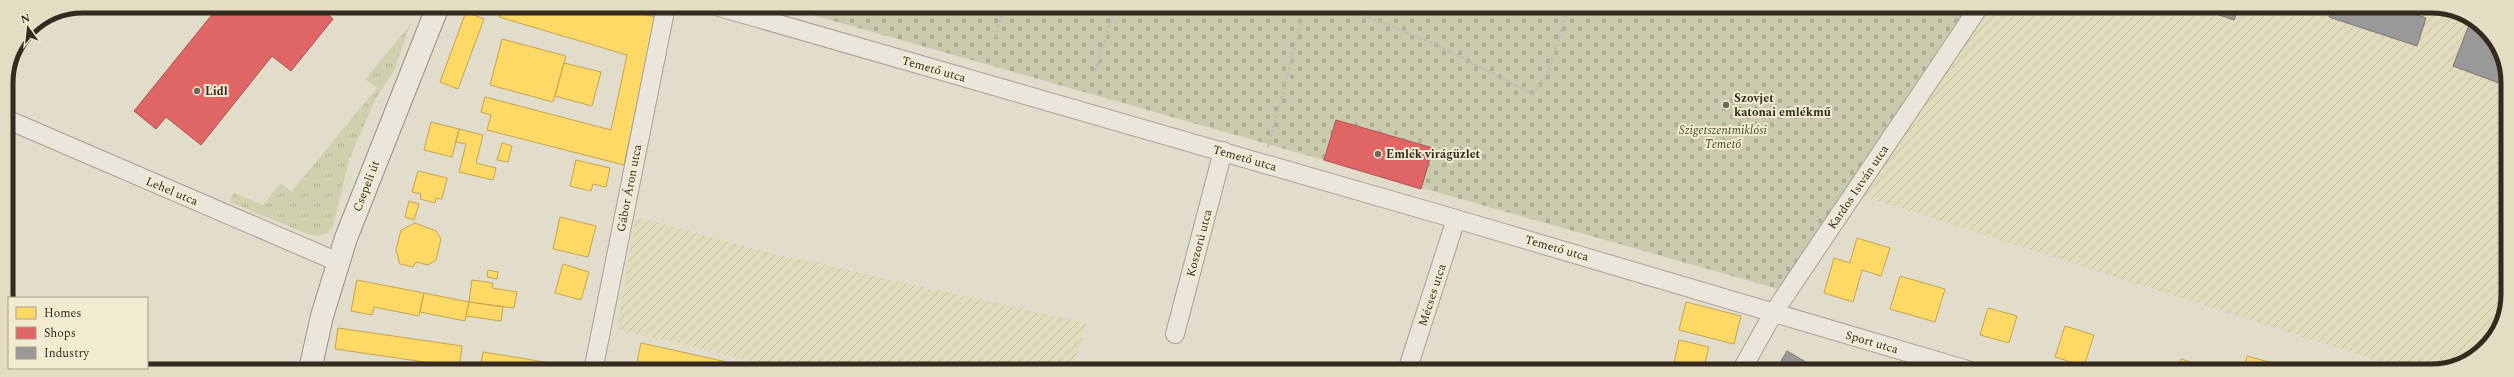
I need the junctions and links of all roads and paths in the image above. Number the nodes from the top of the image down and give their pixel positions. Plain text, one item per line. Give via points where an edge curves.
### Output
1 (435, 13) edge
2 (665, 13) edge
3 (740, 13) edge
4 (1002, 13) edge
5 (1114, 13) edge
6 (1304, 13) edge
7 (1358, 13) edge
8 (1567, 13) edge
9 (1974, 13) edge
10 (995, 37) dead end
11 (1095, 70) dead end
12 (13, 122) edge
13 (1223, 151) junction
14 (1264, 163) junction
15 (1456, 219) junction
16 (338, 262) junction
17 (1774, 312) junction
18 (1176, 334) dead end
19 (311, 364) edge
20 (593, 364) edge
21 (1409, 364) edge
22 (1745, 364) edge
23 (1948, 364) edge

1 - 16 street, Csepeli út via 356,209
2 - 20 street, Gábor Áron utca
3 - 13 street, Temető utca
4 - 10 path
5 - 11 path
6 - 14 path
7 - 8 path via 1435,44 1533,94 1548,72
9 - 17 street, Kardos István utca
12 - 16 street, Lehel utca
13 - 14 street, Temető utca
13 - 18 street, Koszorú utca
14 - 15 street, Temető utca
15 - 17 street, Temető utca
15 - 21 street, Mécses utca
16 - 19 street, Csepeli út
17 - 22 street, Kardos István utca
17 - 23 street, Sport utca

